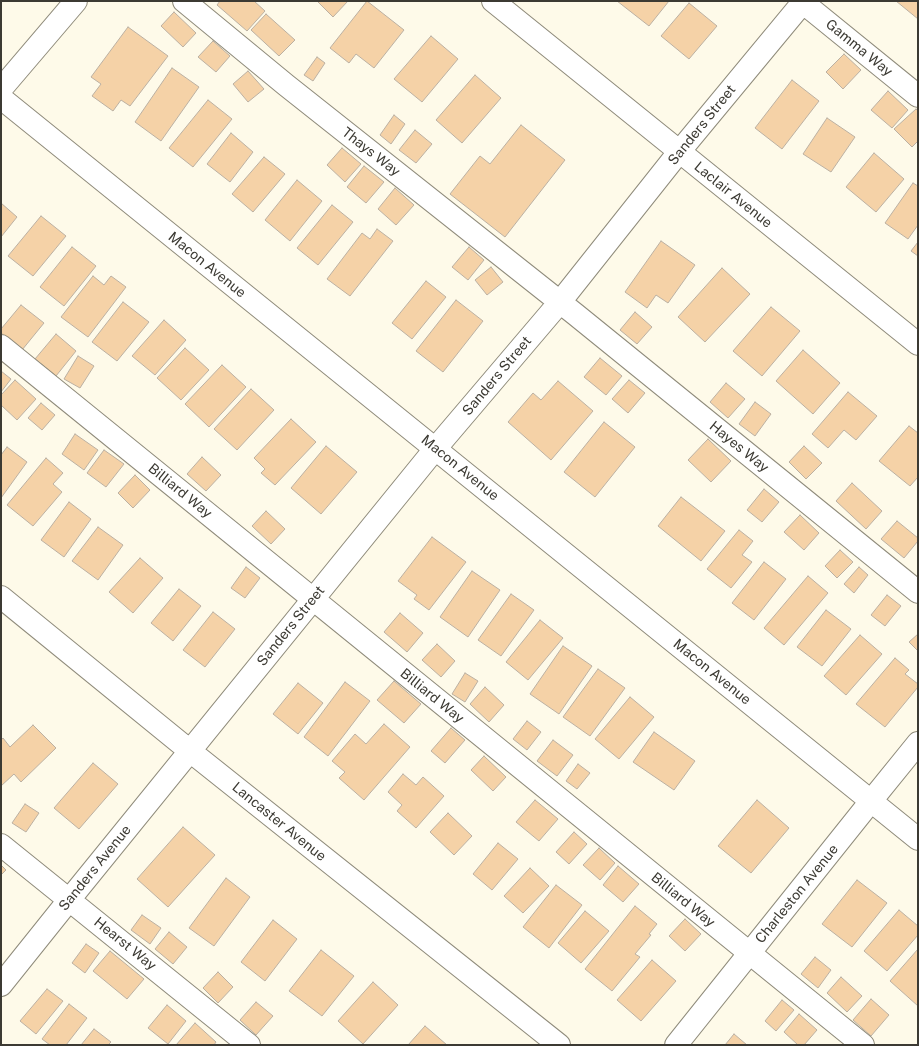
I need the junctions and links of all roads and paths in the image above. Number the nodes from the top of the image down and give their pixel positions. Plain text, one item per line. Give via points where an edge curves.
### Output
1 (76, 1) edge
2 (184, 1) edge
3 (493, 1) edge
4 (802, 2) edge
5 (1, 88) edge
6 (918, 96) edge
7 (1, 98) edge
8 (679, 152) junction
9 (560, 302) junction
10 (918, 344) edge
11 (1, 346) edge
12 (435, 449) junction
13 (918, 592) edge
14 (1, 597) edge
15 (313, 599) junction
16 (918, 743) edge
17 (190, 750) junction
18 (870, 801) junction
19 (918, 839) edge
20 (1, 845) edge
21 (69, 900) junction
22 (749, 953) junction
23 (1, 985) edge
24 (249, 1045) edge
25 (558, 1045) edge
26 (676, 1045) edge
27 (863, 1045) edge

1 - 5 street
2 - 9 street, Thays Way via 286,86
3 - 8 street, Laclair Avenue
4 - 6 street, Gamma Way
4 - 8 street, Sanders Street
7 - 12 street, Macon Avenue
8 - 9 street, Sanders Street
8 - 10 street, Laclair Avenue
9 - 12 street, Sanders Street
9 - 13 street, Hayes Way
11 - 15 street, Billiard Way
12 - 15 street, Sanders Street
12 - 18 street, Macon Avenue
14 - 17 street, Lancaster Avenue
15 - 17 street, Sanders Street
15 - 22 street, Billiard Way
16 - 18 street, Charleston Avenue
17 - 21 street, Sanders Avenue
17 - 25 street, Lancaster Avenue
18 - 19 street, Macon Avenue
18 - 22 street, Charleston Avenue
20 - 21 street, Hearst Way
21 - 23 street, Sanders Avenue
21 - 24 street, Hearst Way
22 - 26 street, Charleston Avenue
22 - 27 street, Billiard Way

